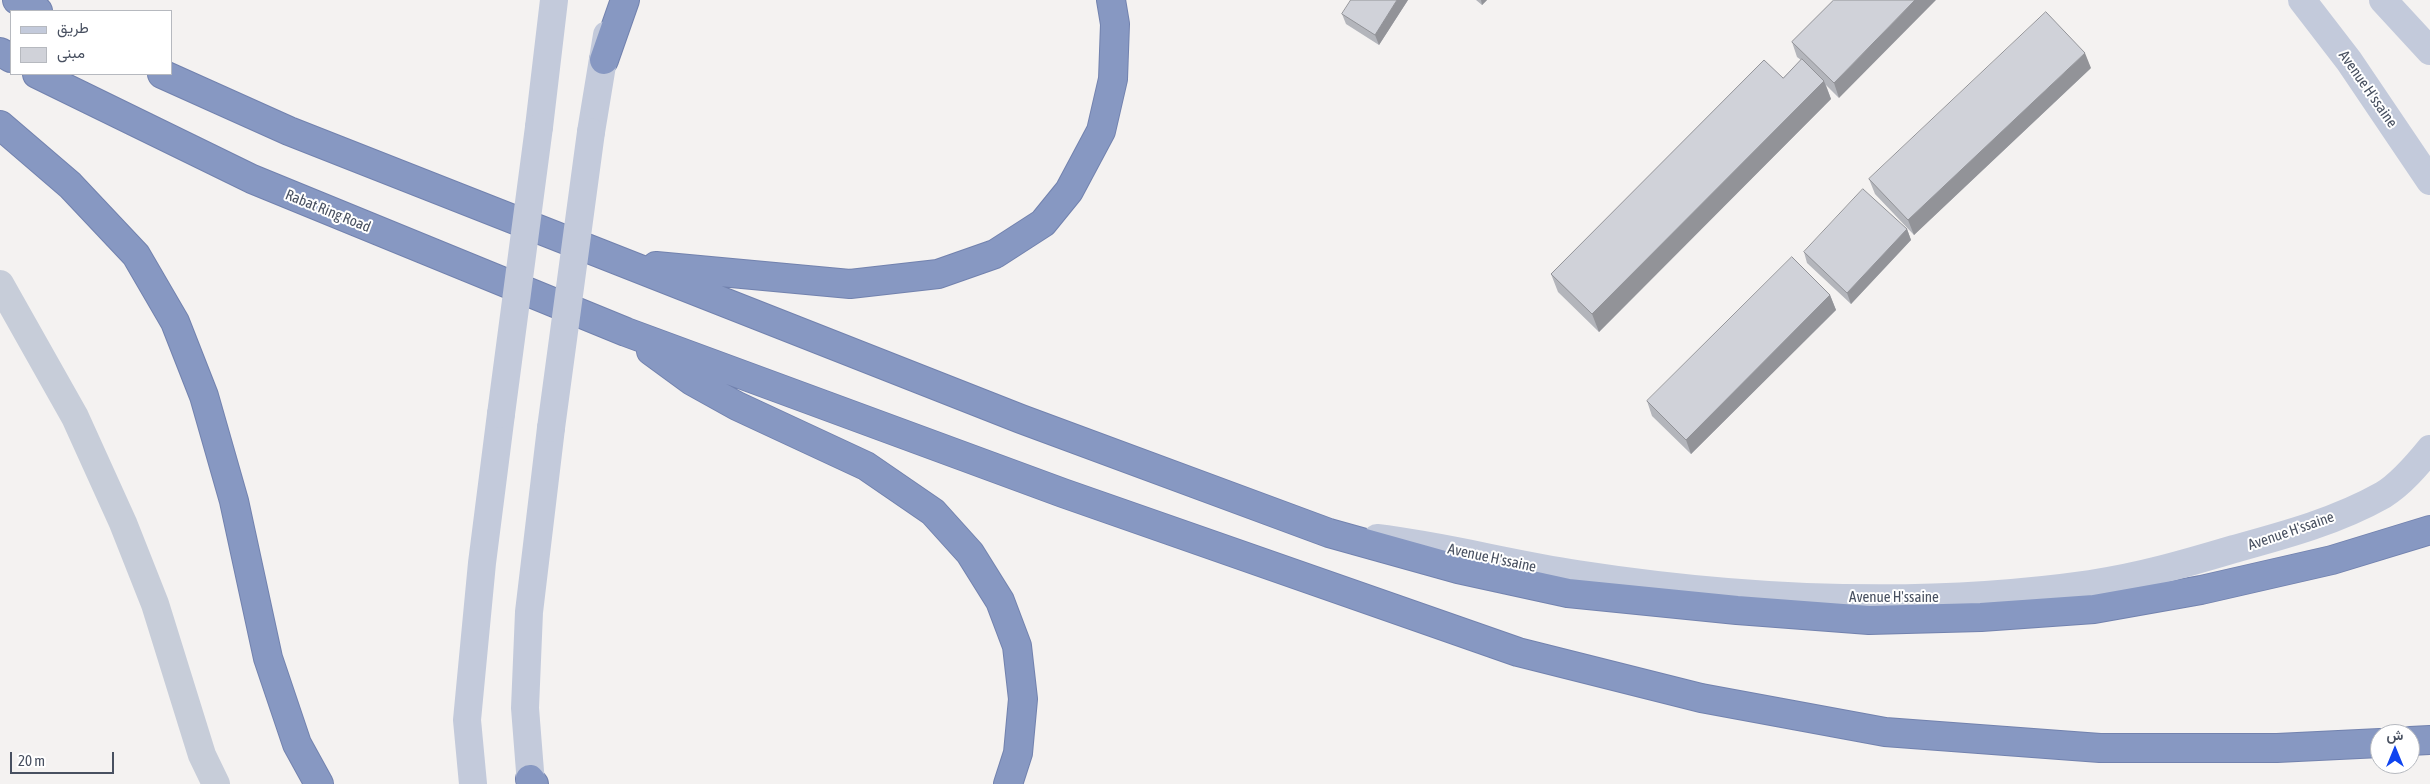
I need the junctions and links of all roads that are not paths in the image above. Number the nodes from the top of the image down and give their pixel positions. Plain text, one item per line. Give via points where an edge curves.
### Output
1 (16, 0) edge
2 (554, 0) edge
3 (612, 0) edge
4 (624, 0) edge
5 (1111, 0) edge
6 (2302, 0) edge
7 (2383, 0) edge
8 (36, 10) edge
9 (2430, 51) edge
10 (604, 60) junction
11 (40, 75) edge
12 (164, 75) edge
13 (0, 125) edge
14 (2430, 181) edge
15 (619, 262) junction
16 (0, 284) edge
17 (626, 332) junction
18 (2430, 449) edge
19 (2430, 530) edge
20 (1329, 533) junction
21 (2370, 743) edge
22 (532, 782) edge
23 (216, 784) edge
24 (319, 784) edge
25 (473, 784) edge
26 (1008, 784) edge

1 - 8 highway
2 - 25 street, bridge via 482,563 467,720
3 - 10 street
4 - 10 highway
5 - 15 highway via 1115,24 1113,79 1101,131 1069,191 1043,223 995,254 938,274 850,284
6 - 14 street, Avenue H'ssaine via 2349,61
7 - 9 street
10 - 22 street, bridge via 591,132 529,612 525,708
11 - 17 highway, Rabat Ring Road via 252,179
12 - 15 highway via 289,131
13 - 24 highway via 70,185 136,255 175,322 204,396 234,501 268,658 298,744
15 - 20 highway via 1101,449
16 - 23 street via 75,417 123,523 155,604 202,755
17 - 21 highway via 1063,493 1518,652 1701,698 1884,732 2100,748 2277,748
17 - 26 highway via 692,381 866,466 932,512 970,553 1000,601 1017,646 1023,700 1018,753
18 - 20 street, Avenue H'ssaine via 2385,494 2313,527 2190,562 2092,584 1970,597 1826,597 1685,589 1566,572 1433,545
19 - 20 highway via 2332,560 2201,590 2094,609 1869,620 1568,593 1458,569

